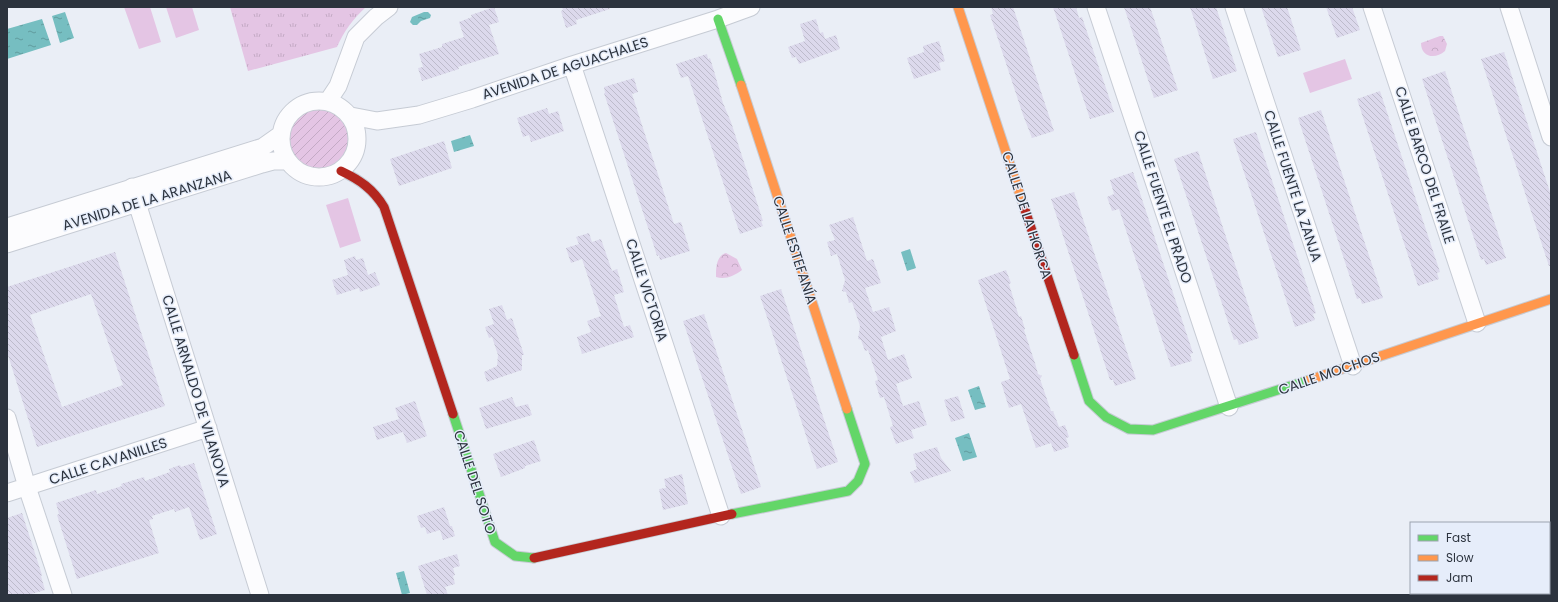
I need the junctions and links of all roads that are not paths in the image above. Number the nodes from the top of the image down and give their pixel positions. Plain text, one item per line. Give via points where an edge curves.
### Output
1 (389, 7) edge
2 (751, 7) edge
3 (958, 7) edge
4 (1096, 7) edge
5 (1234, 7) edge
6 (1372, 7) edge
7 (1509, 7) edge
8 (718, 19) junction
9 (572, 65) junction
10 (328, 101) junction
11 (351, 116) junction
12 (376, 121) junction
13 (357, 134) junction
14 (280, 135) junction
15 (1551, 137) edge
16 (287, 161) junction
17 (346, 166) junction
18 (364, 182) joint
19 (134, 195) junction
20 (7, 227) edge
21 (7, 244) edge
22 (1551, 299) edge
23 (1477, 322) junction
24 (1353, 366) junction
25 (1229, 407) junction
26 (1106, 417) joint
27 (7, 418) edge
28 (208, 428) junction
29 (858, 481) joint
30 (27, 487) junction
31 (7, 493) edge
32 (721, 516) junction
33 (63, 595) edge
34 (260, 595) edge

1 - 10 street via 356,38 338,86
2 - 8 street, AVENIDA DE AGUACHALES
3 - 26 street, CALLE DE LA HORCA via 1089,401
4 - 25 street, CALLE FUENTE EL PRADO
5 - 24 street, CALLE FUENTE LA ZANJA
6 - 23 street, CALLE BARCO DEL FRAILE
7 - 15 street
8 - 9 street, AVENIDA DE AGUACHALES
8 - 29 street, CALLE ESTEFANÍA via 865,464
9 - 12 street, AVENIDA DE AGUACHALES via 472,99 419,114
9 - 32 street, CALLE VICTORIA
10 - 11 street via 340,106
10 - 14 street via 309,101 296,107 285,120
11 - 12 street, AVENIDA DE AGUACHALES
11 - 13 street
12 - 13 street, AVENIDA DE AGUACHALES
13 - 17 street via 356,150
14 - 16 street via 281,148
14 - 19 street, AVENIDA DE LA ARANZANA via 263,146
16 - 17 street via 300,173 314,177 331,175
16 - 19 street, AVENIDA DE LA ARANZANA via 273,161
17 - 18 street, CALLE DEL SOTO
18 - 32 street, CALLE DEL SOTO via 377,194 384,206 495,542 515,556 534,558
19 - 20 street, AVENIDA DE LA ARANZANA
19 - 21 street, AVENIDA DE LA ARANZANA
19 - 28 street, CALLE ARNALDO DE VILANOVA
22 - 23 street, CALLE MOCHOS
23 - 24 street, CALLE MOCHOS
24 - 25 street, CALLE MOCHOS
25 - 26 street, CALLE MOCHOS via 1153,430 1130,429
27 - 30 street
28 - 30 street, CALLE CAVANILLES
28 - 34 street, CALLE ARNALDO DE VILANOVA
29 - 32 street, CALLE DEL SOTO via 848,490
30 - 31 street, CALLE CAVANILLES
30 - 33 street

